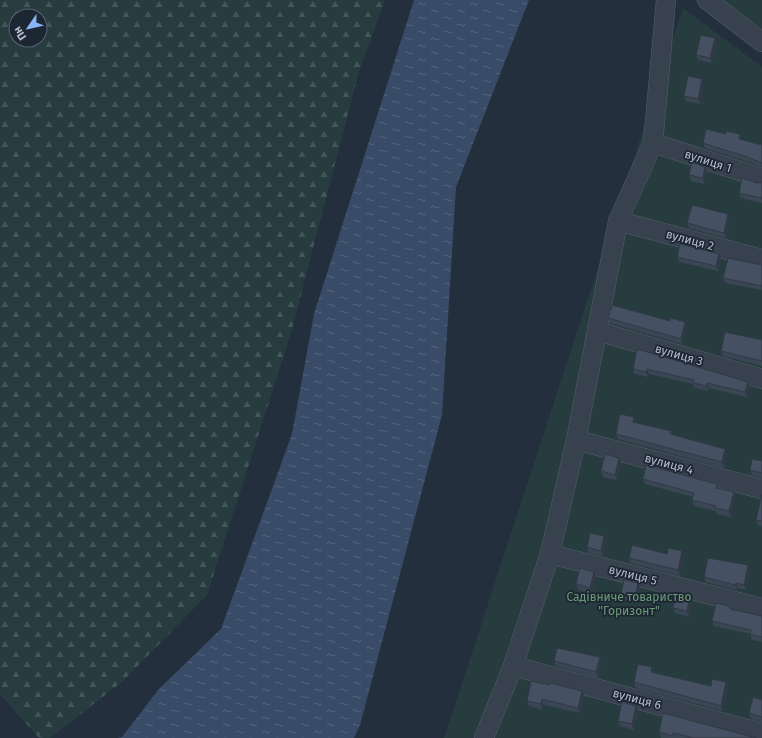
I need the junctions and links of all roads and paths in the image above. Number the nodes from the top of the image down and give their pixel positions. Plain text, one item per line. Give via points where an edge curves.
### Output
1 (666, 0) edge
2 (707, 0) edge
3 (762, 42) edge
4 (653, 143) junction
5 (762, 178) edge
6 (618, 221) junction
7 (762, 259) edge
8 (596, 331) junction
9 (762, 379) edge
10 (576, 440) junction
11 (762, 489) edge
12 (550, 554) junction
13 (762, 608) edge
14 (513, 666) junction
15 (762, 732) edge
16 (484, 738) edge

1 - 4 street
2 - 3 street
4 - 5 street, вулиця 1
4 - 6 street
6 - 7 street, вулиця 2
6 - 8 street
8 - 9 street, вулиця 3
8 - 10 street
10 - 11 street, вулиця 4
10 - 12 street
12 - 13 street, вулиця 5
12 - 14 street
14 - 15 street, вулиця 6
14 - 16 street

